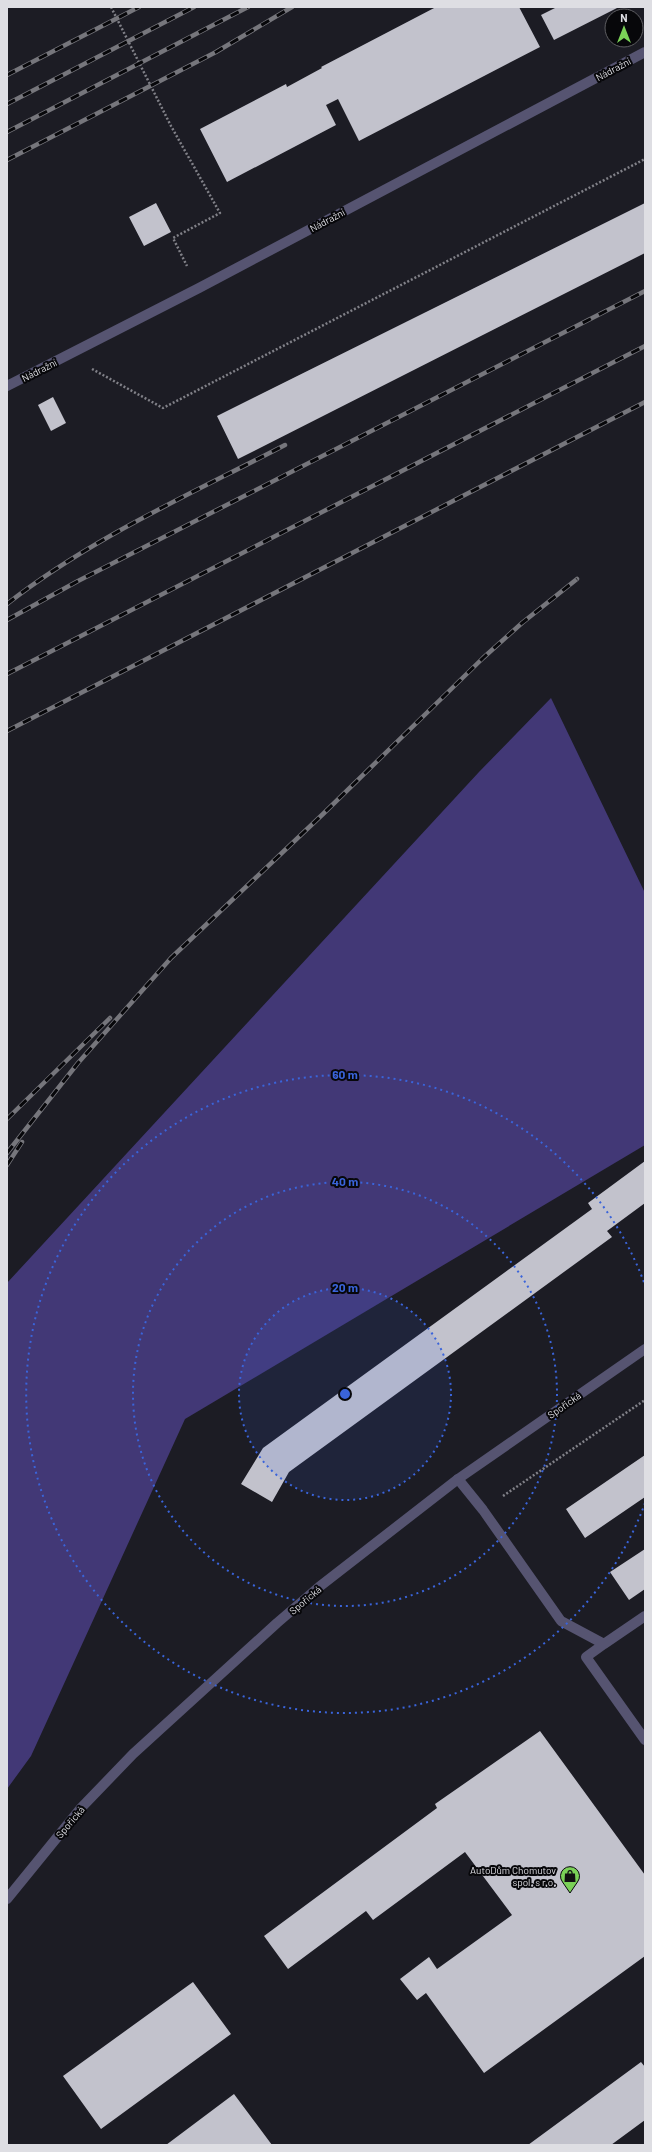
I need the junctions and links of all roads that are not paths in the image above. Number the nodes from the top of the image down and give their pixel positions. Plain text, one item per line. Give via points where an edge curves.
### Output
1 (645, 52) edge
2 (7, 386) edge
3 (645, 1349) edge
4 (458, 1479) junction
5 (645, 1616) edge
6 (604, 1644) junction
7 (645, 1740) edge
8 (7, 1899) edge

1 - 2 street, Nádražní
3 - 4 street, Spořická
4 - 6 street via 483,1510 561,1621
4 - 8 street, Spořická via 319,1588 132,1754 81,1808
5 - 6 street
6 - 7 street via 586,1657

